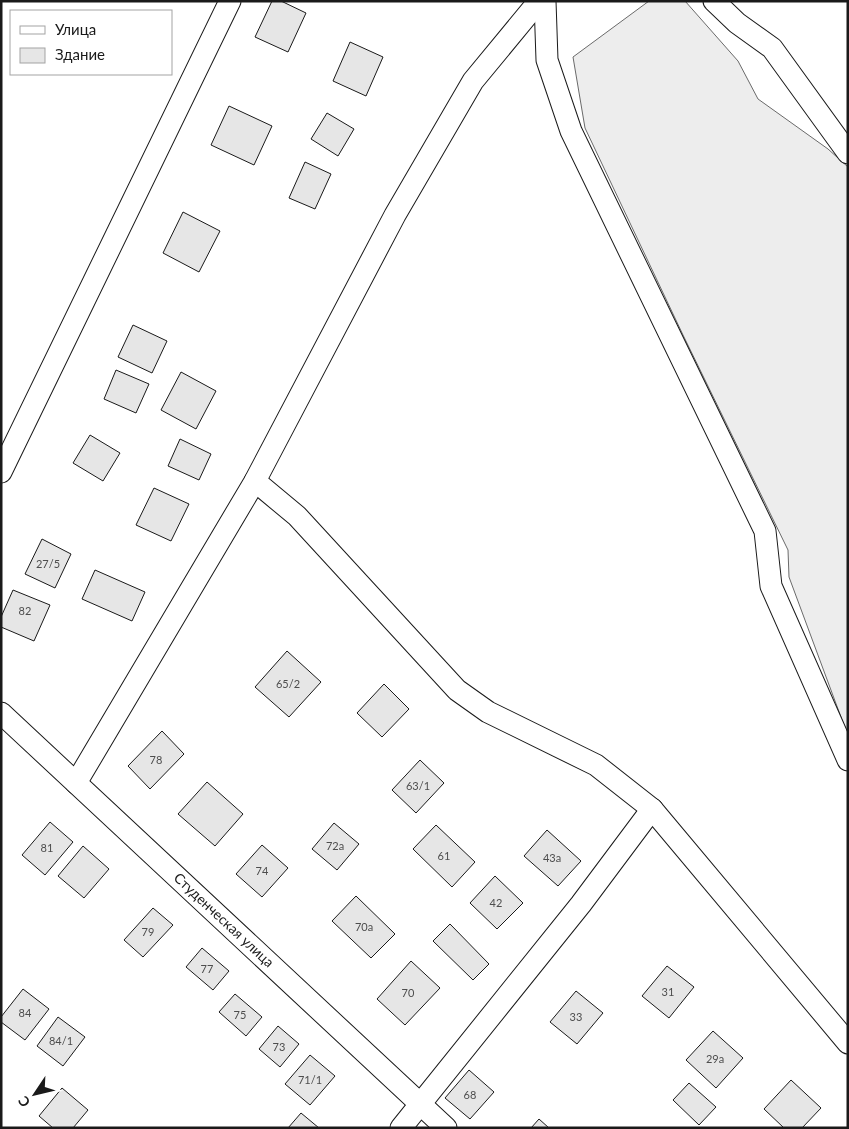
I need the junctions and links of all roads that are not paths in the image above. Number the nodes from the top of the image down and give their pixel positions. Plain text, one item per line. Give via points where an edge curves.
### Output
1 (230, 1) edge
2 (540, 1) edge
3 (545, 1) edge
4 (714, 1) edge
5 (848, 153) edge
6 (1, 472) edge
7 (256, 481) junction
8 (1, 713) edge
9 (848, 760) edge
10 (76, 783) junction
11 (652, 809) junction
12 (848, 1043) edge
13 (420, 1103) junction
14 (401, 1128) edge
15 (446, 1128) edge

1 - 6 street
2 - 7 street via 473,81 395,215
3 - 9 street via 546,60 570,131 764,531 771,586
4 - 5 street via 737,23 772,48
7 - 10 street
7 - 11 street via 297,516 457,690 488,712 596,765
8 - 10 street, Студенческая улица
10 - 13 street, Студенческая улица
11 - 12 street
11 - 13 street via 581,904
13 - 14 street
13 - 15 street, Студенческая улица

